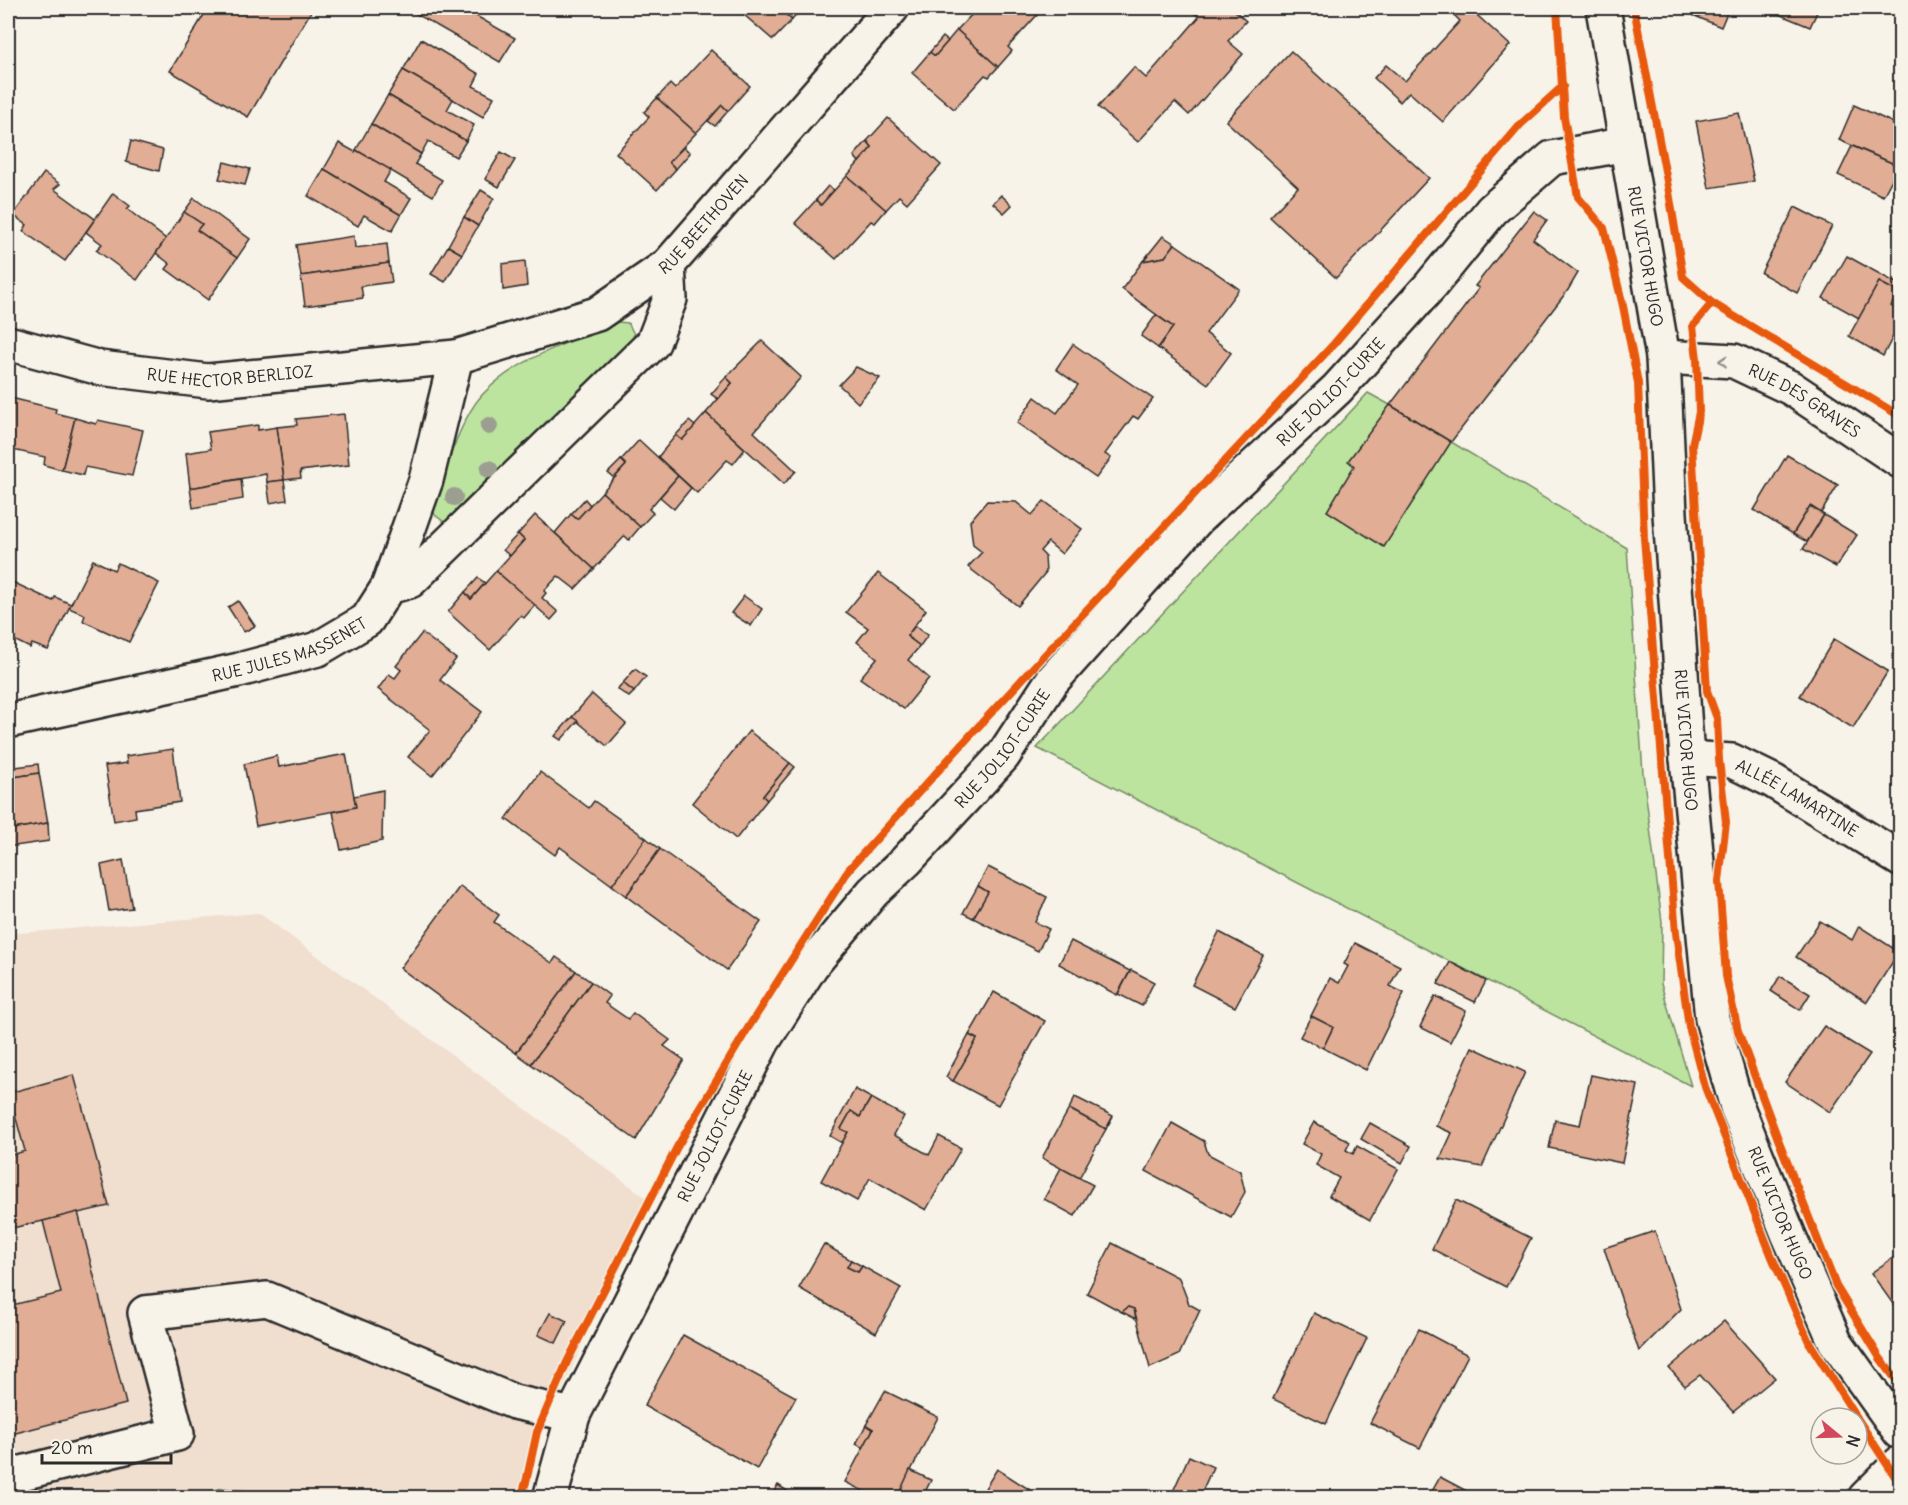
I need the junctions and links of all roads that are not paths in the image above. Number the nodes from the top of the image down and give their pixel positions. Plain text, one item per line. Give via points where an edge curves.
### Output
1 (892, 8) edge
2 (1603, 8) edge
3 (1626, 144) junction
4 (668, 265) junction
5 (8, 343) edge
6 (456, 357) junction
7 (1664, 357) junction
8 (1900, 461) edge
9 (388, 587) junction
10 (8, 721) edge
11 (1687, 758) junction
12 (1900, 859) edge
13 (573, 1415) junction
14 (1900, 1432) edge
15 (1900, 1463) edge
16 (22, 1473) dead end
17 (550, 1497) edge
18 (1864, 1497) edge

1 - 4 street, RUE BEETHOVEN
2 - 3 street, RUE VICTOR HUGO
3 - 7 street, RUE VICTOR HUGO
3 - 13 street, RUE JOLIOT-CURIE via 1552,158 1492,210 1431,285 1336,389 1198,518 1052,681 1003,756 873,892 818,958 763,1041
4 - 6 street, RUE BEETHOVEN via 597,315
4 - 9 street via 670,299 653,343 410,581
5 - 6 street, RUE HECTOR BERLIOZ via 100,368 208,381
6 - 9 street, RUE JULES MASSENET via 426,480
8 -> 7 street, RUE DES GRAVES via 1791,388 1734,361
7 - 11 street, RUE VICTOR HUGO via 1670,514
9 - 10 street, RUE JULES MASSENET via 367,620 318,649
11 - 12 street, ALLÉE LAMARTINE via 1732,760
11 - 14 street, RUE VICTOR HUGO via 1712,1019 1737,1107 1835,1341
13 - 16 street via 514,1402 267,1299 145,1313 177,1434
13 - 17 street, RUE JOLIOT-CURIE
15 - 18 street

